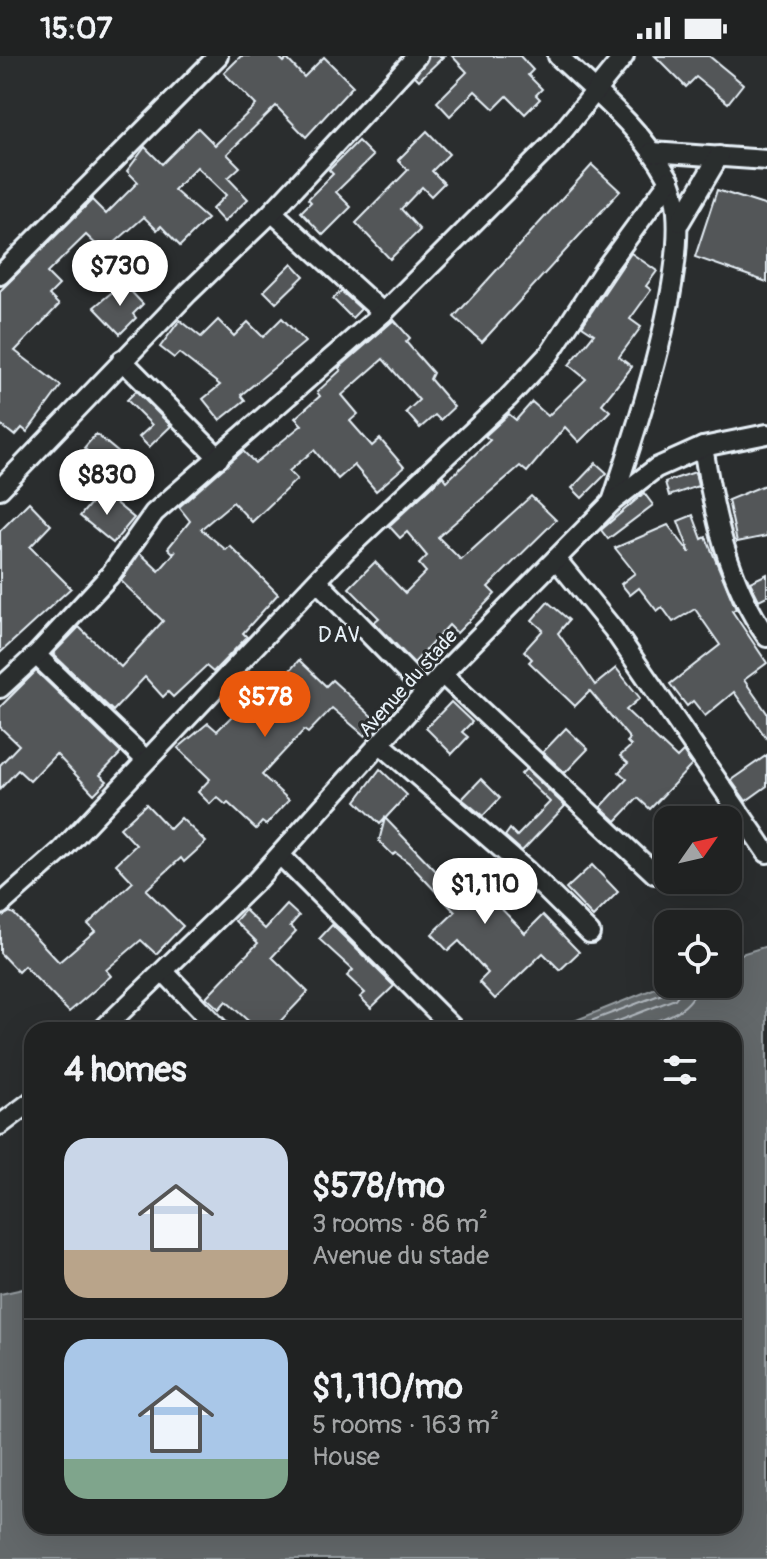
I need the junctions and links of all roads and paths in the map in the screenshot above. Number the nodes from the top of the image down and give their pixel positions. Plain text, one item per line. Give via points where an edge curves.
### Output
1 (218, 56) edge
2 (417, 56) edge
3 (558, 56) edge
4 (624, 56) edge
5 (595, 92) junction
6 (652, 152) junction
7 (719, 156) junction
8 (767, 160) edge
9 (670, 180) junction
10 (272, 212) junction
11 (680, 222) junction
12 (0, 275) edge
13 (383, 313) junction
14 (122, 360) junction
15 (767, 434) edge
16 (703, 447) junction
17 (219, 458) junction
18 (0, 489) edge
19 (612, 502) junction
20 (556, 559) junction
21 (318, 582) junction
22 (767, 637) edge
23 (36, 655) junction
24 (442, 674) junction
25 (0, 688) edge
26 (426, 692) junction
27 (382, 745) junction
28 (146, 760) junction
29 (767, 853) edge
30 (280, 855) junction
31 (654, 873) edge
32 (0, 905) edge
33 (590, 933) dead end
34 (165, 973) junction
35 (111, 1022) edge
36 (212, 1022) edge
37 (447, 1022) edge
38 (24, 1107) edge
39 (0, 1125) edge

1 - 12 street
2 - 10 street
3 - 5 street
4 - 5 street
5 - 6 street
5 - 13 street via 555,141
6 - 7 street
6 - 9 street
7 - 8 street
7 - 11 street
9 - 11 street
9 - 21 street via 550,353
10 - 13 street
10 - 14 street
11 - 19 street via 677,269
13 - 17 street
14 - 17 street
14 - 18 street
15 - 16 street, Avenue du stade
16 - 19 street, Avenue du stade via 656,468
16 - 22 street via 714,516 735,578
17 - 23 street via 154,513 110,575
19 - 20 street, Avenue du stade
20 - 24 street, Avenue du stade
20 - 29 street via 613,629
21 - 26 street
21 - 28 street
23 - 25 street
23 - 28 street
24 - 26 street, Avenue du stade
24 - 31 street
26 - 27 street, Avenue du stade
27 - 30 street, Avenue du stade
27 - 33 street
28 - 32 street via 61,851
30 - 34 street, Avenue du stade
30 - 37 street
34 - 35 street, Avenue du stade
34 - 36 street
38 - 39 street

